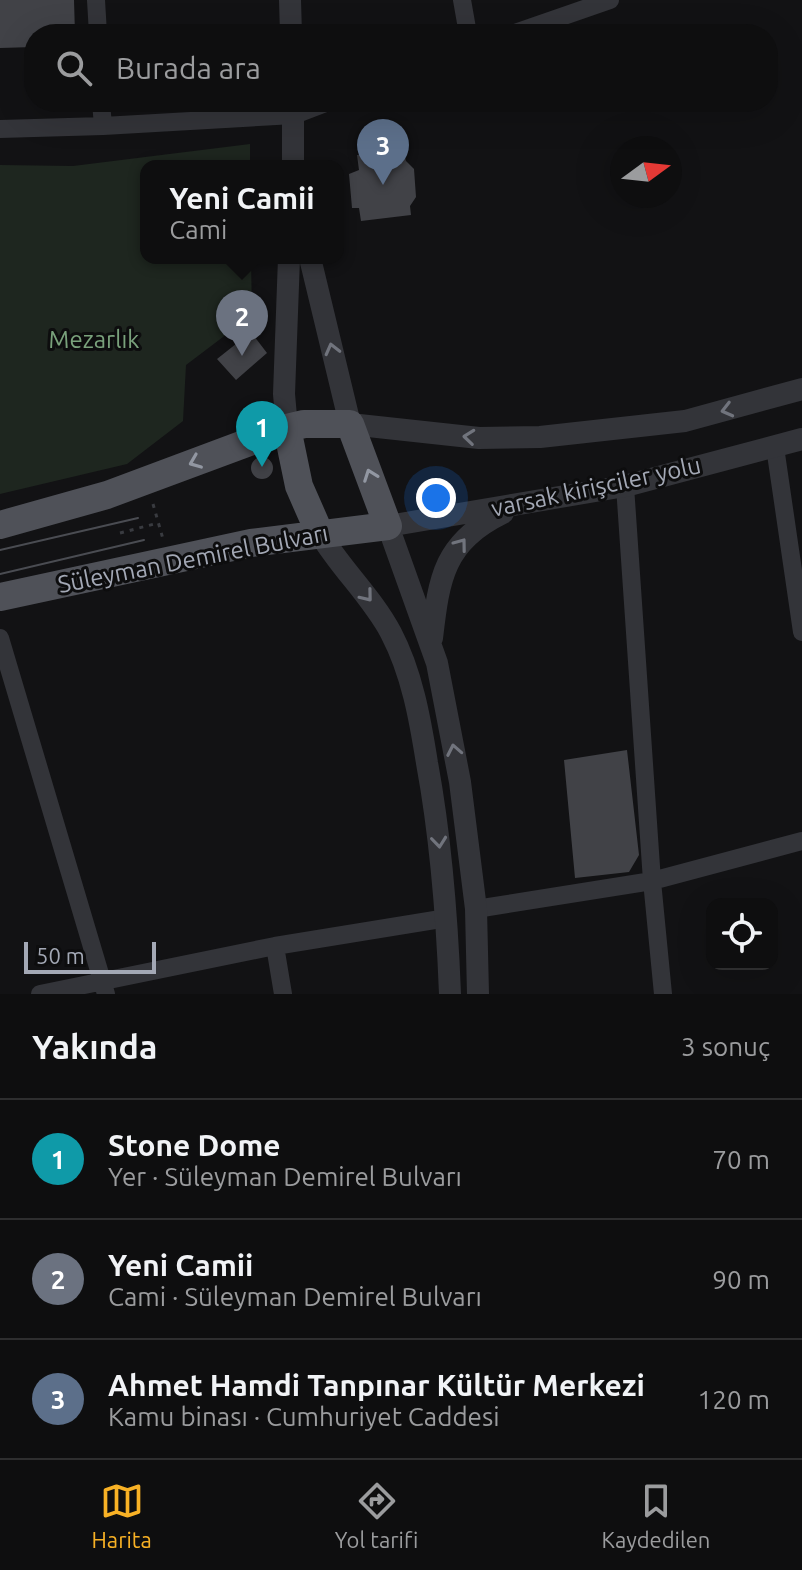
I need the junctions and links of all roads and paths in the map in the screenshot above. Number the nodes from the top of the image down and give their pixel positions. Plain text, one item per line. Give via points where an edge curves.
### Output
1 (96, 0) edge
2 (290, 0) edge
3 (462, 0) edge
4 (610, 0) edge
5 (97, 24) edge
6 (291, 24) edge
7 (466, 24) edge
8 (541, 24) edge
9 (102, 112) edge
10 (251, 112) edge
11 (293, 112) edge
12 (103, 126) junction
13 (0, 129) edge
14 (293, 160) edge
15 (289, 264) edge
16 (311, 264) edge
17 (802, 389) edge
18 (350, 424) junction
19 (287, 428) junction
20 (802, 439) edge
21 (775, 447) junction
22 (147, 481) junction
23 (625, 486) junction
24 (527, 502) junction
25 (158, 523) junction
26 (0, 525) edge
27 (388, 526) junction
28 (120, 533) dead end
29 (320, 534) junction
30 (168, 559) junction
31 (0, 597) edge
32 (802, 632) edge
33 (0, 638) edge
34 (431, 643) junction
35 (802, 841) edge
36 (652, 881) junction
37 (476, 909) junction
38 (447, 918) junction
39 (275, 946) junction
40 (104, 988) edge
41 (40, 994) edge
42 (283, 994) edge
43 (450, 994) edge
44 (478, 994) edge
45 (663, 994) edge

1 - 5 street
2 - 6 street
3 - 7 street
4 - 8 street
9 - 12 street
10 - 12 street
11 - 14 street
12 - 13 street
15 - 19 street
18 -> 16 street
17 -> 18 street, varsak kirişciler yolu via 685,421 540,437 479,438
18 - 19 main road
27 -> 18 main road
19 -> 22 main road
19 - 29 main road via 299,486
20 - 21 street, varsak kirişciler yolu
21 - 23 street, varsak kirişciler yolu
21 - 32 street
22 - 25 path
22 - 26 main road
23 - 24 street, varsak kirişciler yolu
23 - 36 street
24 - 27 street, varsak kirişciler yolu
34 -> 24 street via 438,590 458,546 482,523
25 - 28 path
25 - 30 path
27 - 29 main road, Süleyman Demirel Bulvarı
27 - 34 street
29 - 30 main road, Süleyman Demirel Bulvarı
29 -> 38 street via 375,605 405,667 434,803
30 - 31 main road, Süleyman Demirel Bulvarı
33 - 40 street
37 -> 34 street via 460,782
35 - 36 street
36 - 37 street
36 - 45 street
37 - 44 street
38 - 39 street
38 - 43 street
39 - 40 street
39 - 42 street
40 - 41 street

